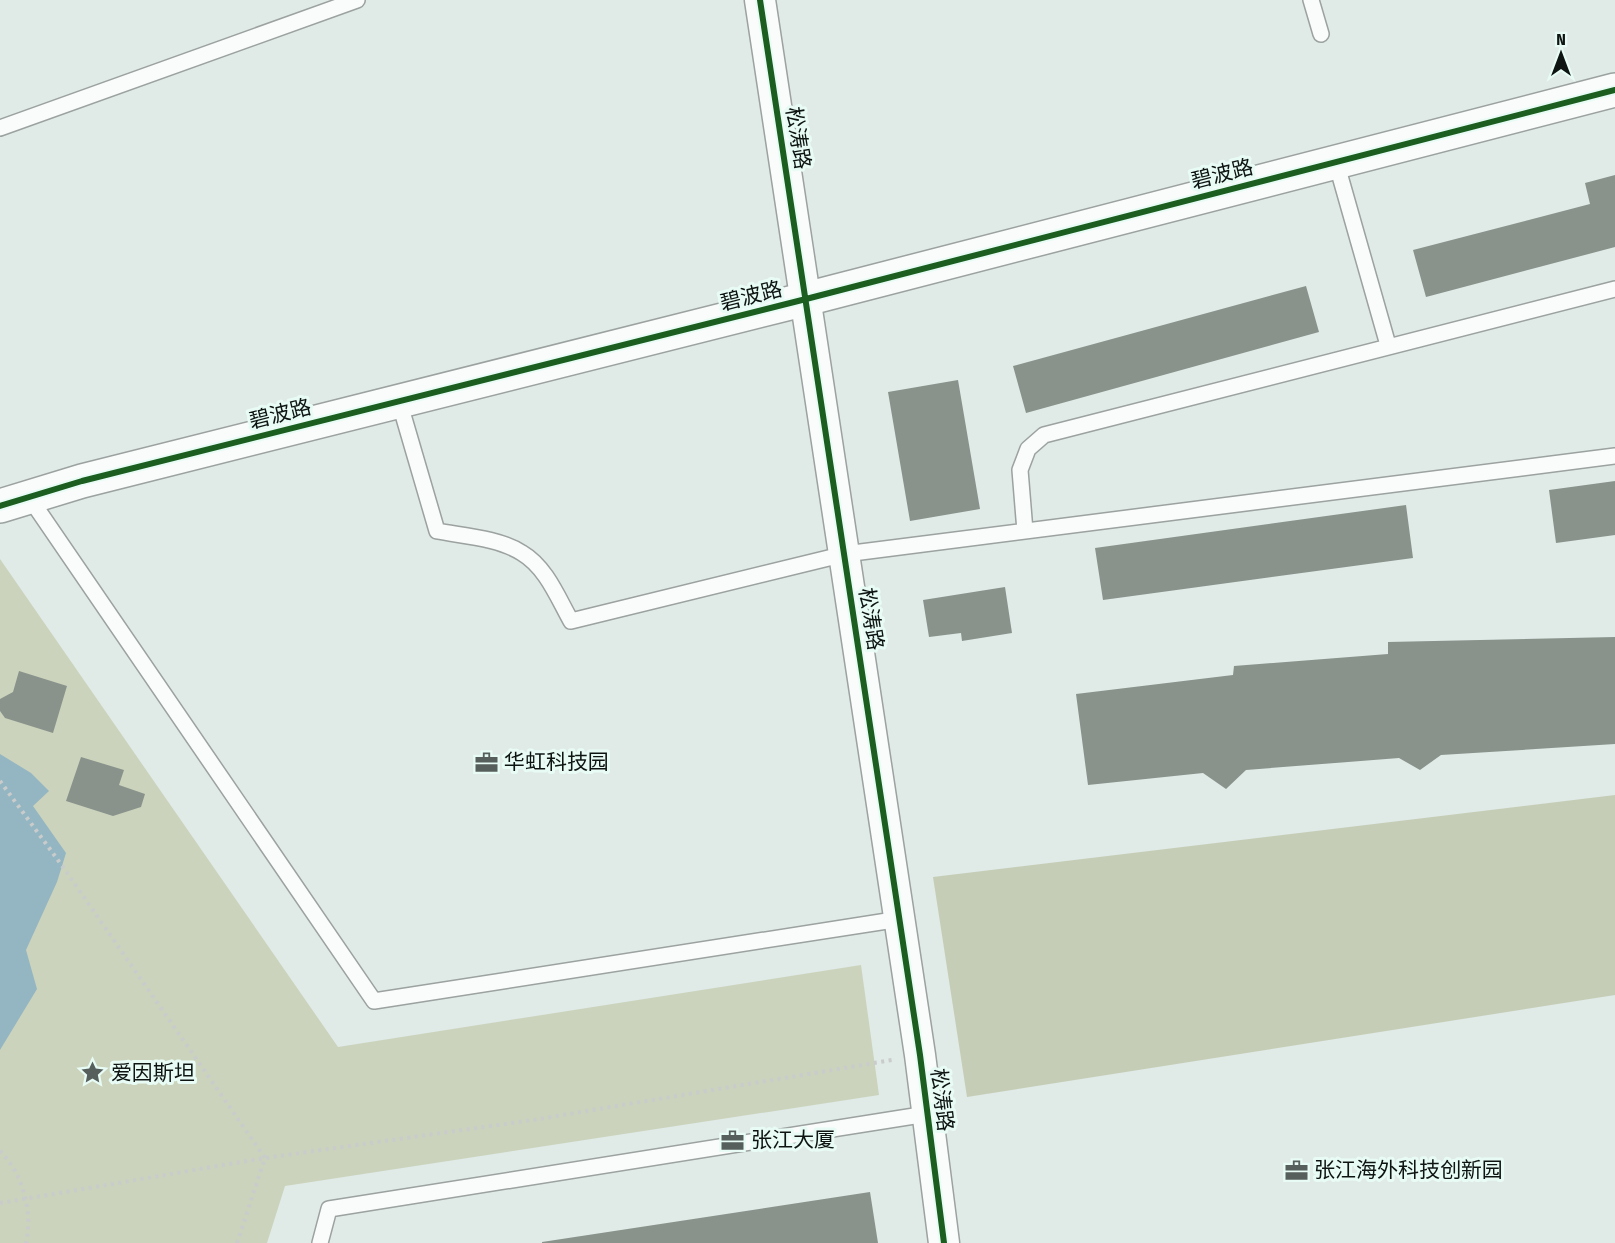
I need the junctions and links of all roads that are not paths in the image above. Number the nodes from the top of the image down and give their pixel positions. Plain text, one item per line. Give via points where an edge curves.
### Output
1 (357, 0) edge
2 (760, 0) edge
3 (1311, 0) edge
4 (1321, 34) dead end
5 (1615, 90) edge
6 (0, 128) edge
7 (1336, 162) junction
8 (1615, 289) edge
9 (806, 299) junction
10 (1388, 345) junction
11 (399, 401) junction
12 (1615, 456) edge
13 (15, 501) edge
14 (1025, 531) junction
15 (845, 554) junction
16 (900, 919) junction
17 (927, 1114) junction
18 (320, 1243) edge
19 (944, 1243) edge

1 - 6 lane
2 - 9 street, 松涛路
3 - 4 lane
5 - 7 street, 碧波路
7 - 9 street, 碧波路
7 - 10 lane
8 - 10 lane
9 - 11 street, 碧波路
9 - 15 street, 松涛路
10 - 14 lane via 1044,435 1028,450 1020,470
11 - 13 street, 碧波路
11 - 15 lane via 437,531 490,541 523,553 547,577 571,621
12 - 14 lane
13 - 16 lane via 374,1001
14 - 15 lane
15 - 16 street, 松涛路
16 - 17 street, 松涛路
17 - 18 lane via 329,1209
17 - 19 street, 松涛路

